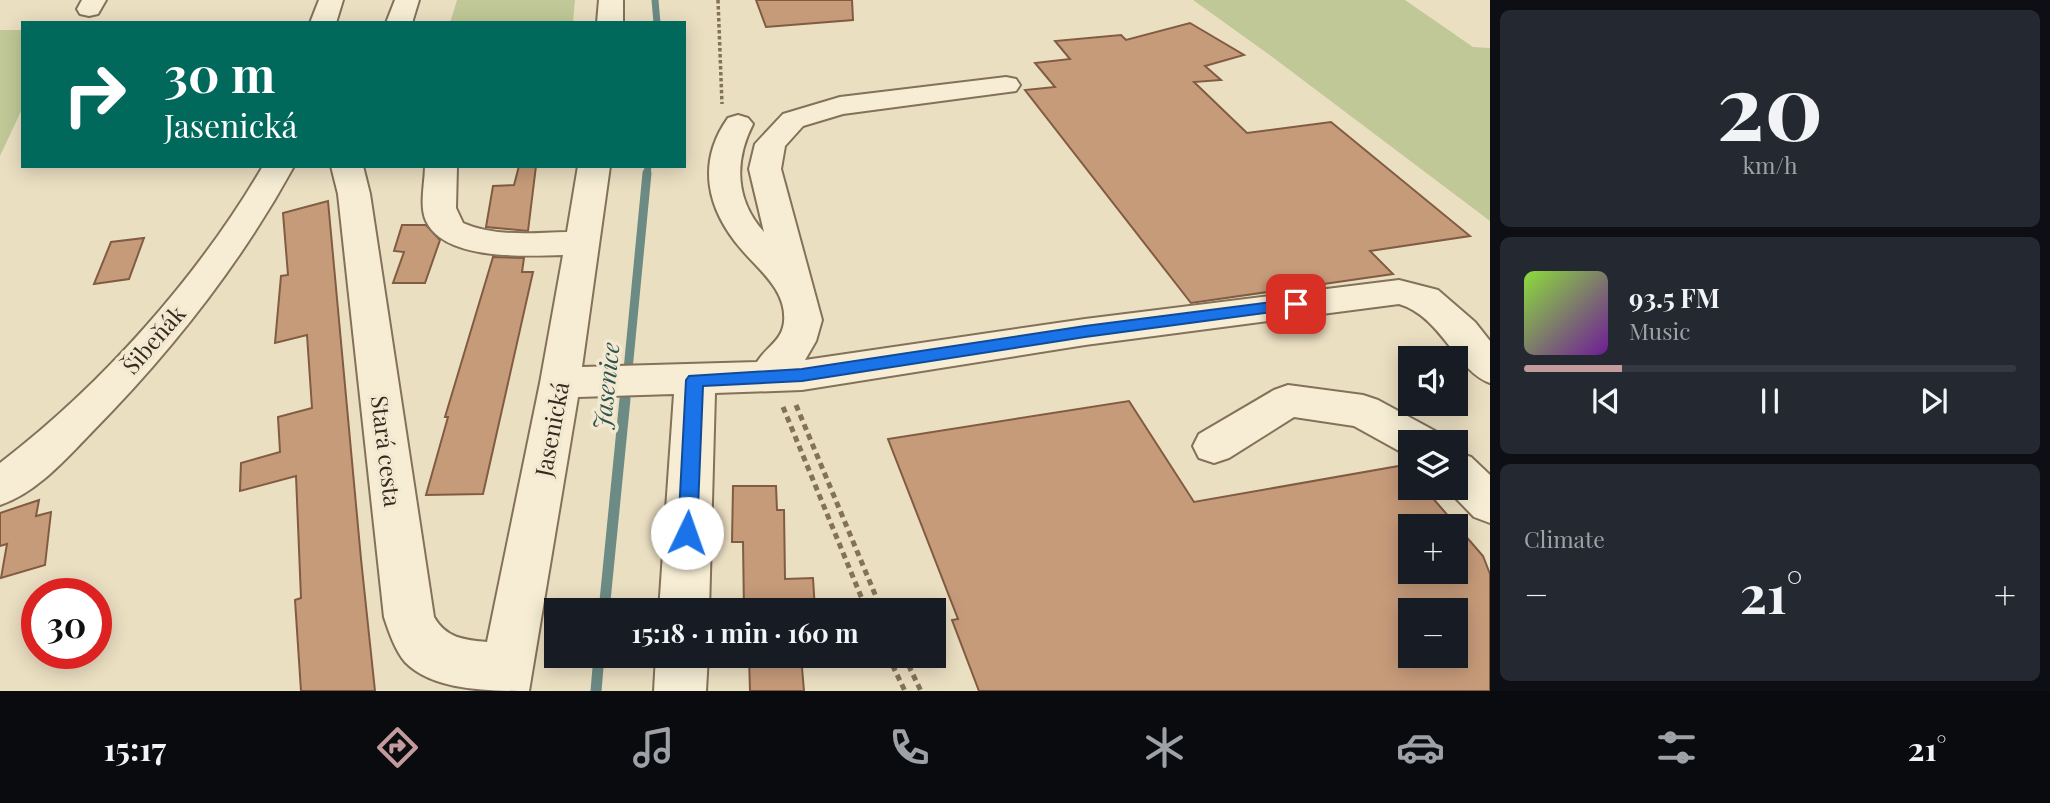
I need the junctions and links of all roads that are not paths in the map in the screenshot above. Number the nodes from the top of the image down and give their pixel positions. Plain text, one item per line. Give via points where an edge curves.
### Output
1 (331, 0) edge
2 (407, 0) edge
3 (611, 0) edge
4 (324, 21) edge
5 (400, 21) edge
6 (610, 21) edge
7 (1006, 85) dead end
8 (733, 133) road end
9 (278, 168) edge
10 (441, 168) edge
11 (594, 168) edge
12 (353, 172) edge
13 (584, 243) junction
14 (797, 291) junction
15 (1490, 368) edge
16 (681, 381) junction
17 (577, 383) junction
18 (782, 385) junction
19 (1398, 431) edge
20 (1214, 446) dead end
21 (1468, 482) edge
22 (0, 487) edge
23 (1490, 504) edge
24 (684, 598) edge
25 (681, 668) edge
26 (505, 680) edge
27 (680, 691) edge

1 - 4 street
2 - 5 street
3 - 6 street
7 - 14 street via 840,106 793,120 770,144 765,169
8 - 14 street via 723,161 723,185 732,213
9 - 22 street, Šibeňák via 226,252 138,357 79,420
10 - 13 street via 443,221 459,236 487,242
11 - 13 street, Jasenická
12 - 26 street, Stará cesta via 409,617 426,648
13 - 17 street, Jasenická
14 - 18 street via 803,320 800,336 790,354 774,367
15 - 18 street via 1462,332 1425,299 1399,292 1085,332 802,375
16 - 17 street
16 - 18 street
16 - 24 street
17 - 26 street, Jasenická
19 - 20 street via 1363,411 1288,401
21 - 23 street
25 - 27 street

